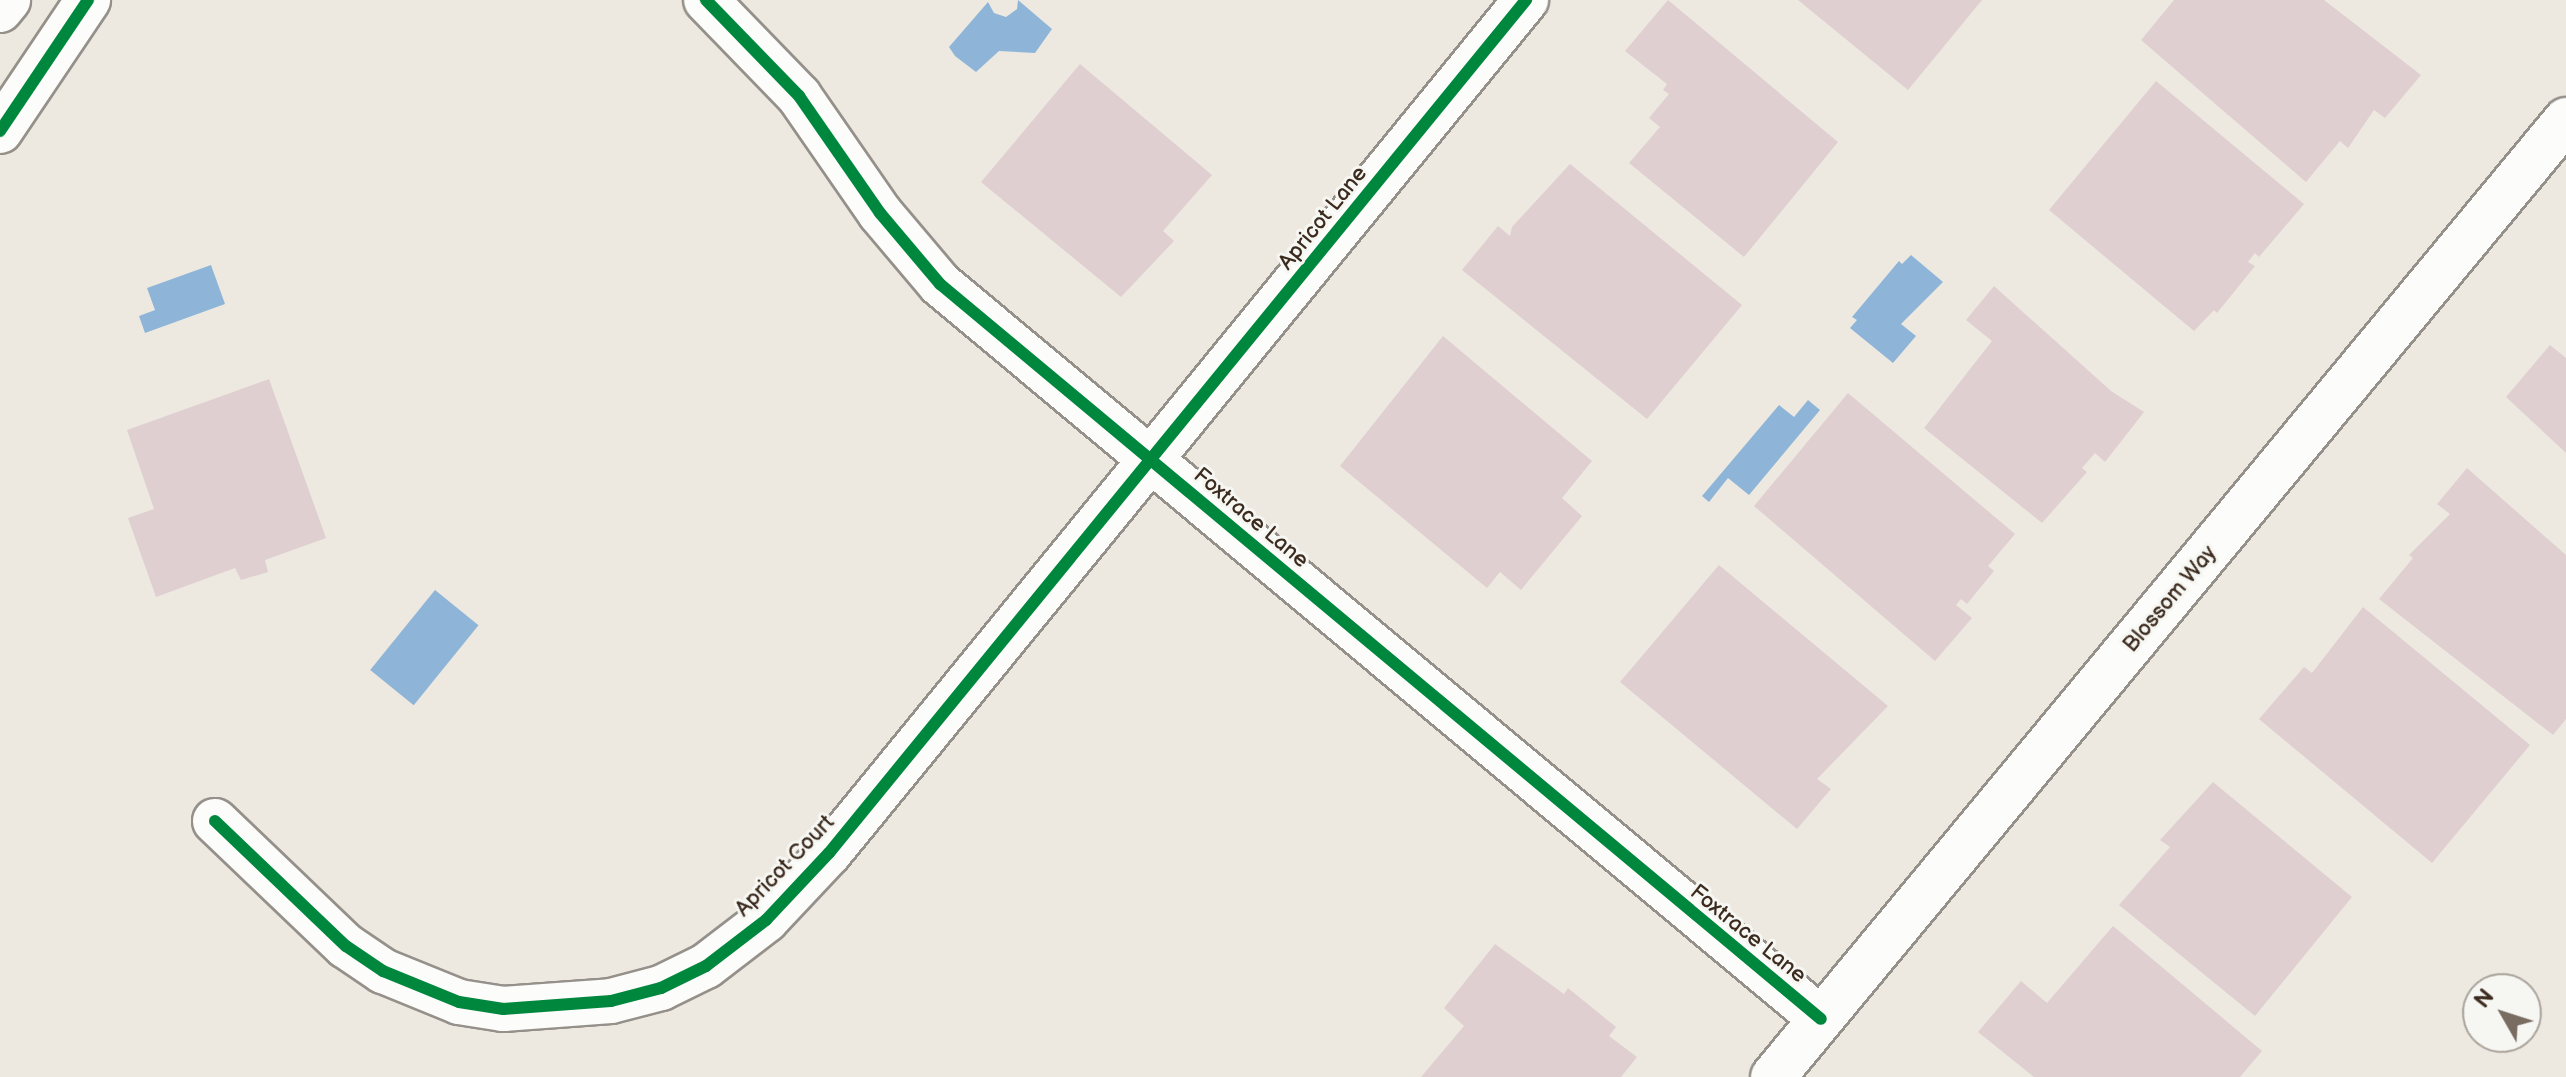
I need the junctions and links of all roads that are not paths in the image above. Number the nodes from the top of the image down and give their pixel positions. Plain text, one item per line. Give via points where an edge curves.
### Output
1 (8, 0) edge
2 (88, 0) edge
3 (706, 0) edge
4 (1526, 0) edge
5 (0, 10) edge
6 (2566, 120) edge
7 (0, 131) edge
8 (1150, 459) junction
9 (215, 821) dead end
10 (1821, 1019) junction
11 (1773, 1077) edge

1 - 5 street
2 - 7 street
3 - 8 street, Foxtrace Lane via 799,96 880,213 940,284
4 - 8 street, Apricot Lane
6 - 10 street, Blossom Way
8 - 9 street, Apricot Court via 829,853 766,920 706,966 661,988 611,1001 503,1009 422,989 346,946
8 - 10 street, Foxtrace Lane
10 - 11 street, Blossom Way

